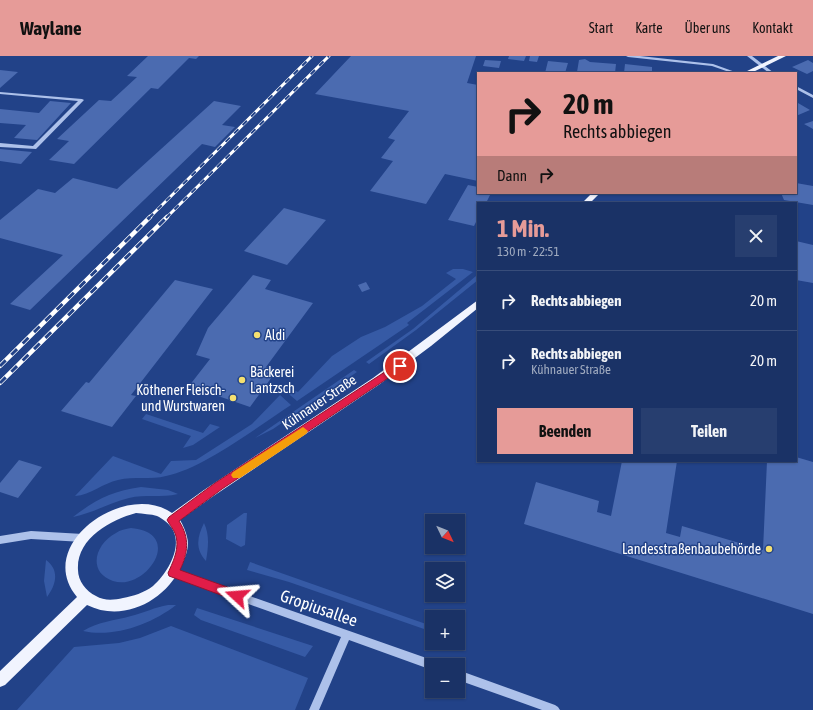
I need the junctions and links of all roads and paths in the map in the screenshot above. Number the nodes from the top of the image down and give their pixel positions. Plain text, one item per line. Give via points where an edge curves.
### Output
1 (628, 56) edge
2 (749, 56) edge
3 (783, 56) edge
4 (761, 65) junction
5 (733, 72) edge
6 (748, 72) edge
7 (771, 72) edge
8 (797, 88) edge
9 (0, 93) edge
10 (813, 97) edge
11 (0, 145) edge
12 (595, 194) edge
13 (587, 202) edge
14 (477, 304) edge
15 (172, 520) junction
16 (83, 538) junction
17 (0, 540) edge
18 (173, 573) junction
19 (86, 597) junction
20 (347, 634) junction
21 (425, 662) edge
22 (465, 678) edge
23 (0, 680) edge
24 (314, 710) edge
25 (555, 710) edge

1 - 5 street via 713,65
2 - 4 street
3 - 4 main road
4 - 6 main road
4 - 7 street
8 - 10 street
9 - 11 street via 82,100 34,148
12 - 13 main road
14 - 15 main road, Kühnauer Straße via 387,375
15 - 16 main road via 150,509 128,509 106,518
15 - 18 main road via 180,531 182,544 180,558
16 - 17 street via 31,535
16 - 19 main road via 76,551 72,570 74,582
18 - 19 main road via 153,593 137,601 104,605
18 - 20 street, Gropiusallee
19 - 23 main road
20 - 21 street, Gropiusallee
20 - 24 street
22 - 25 street

